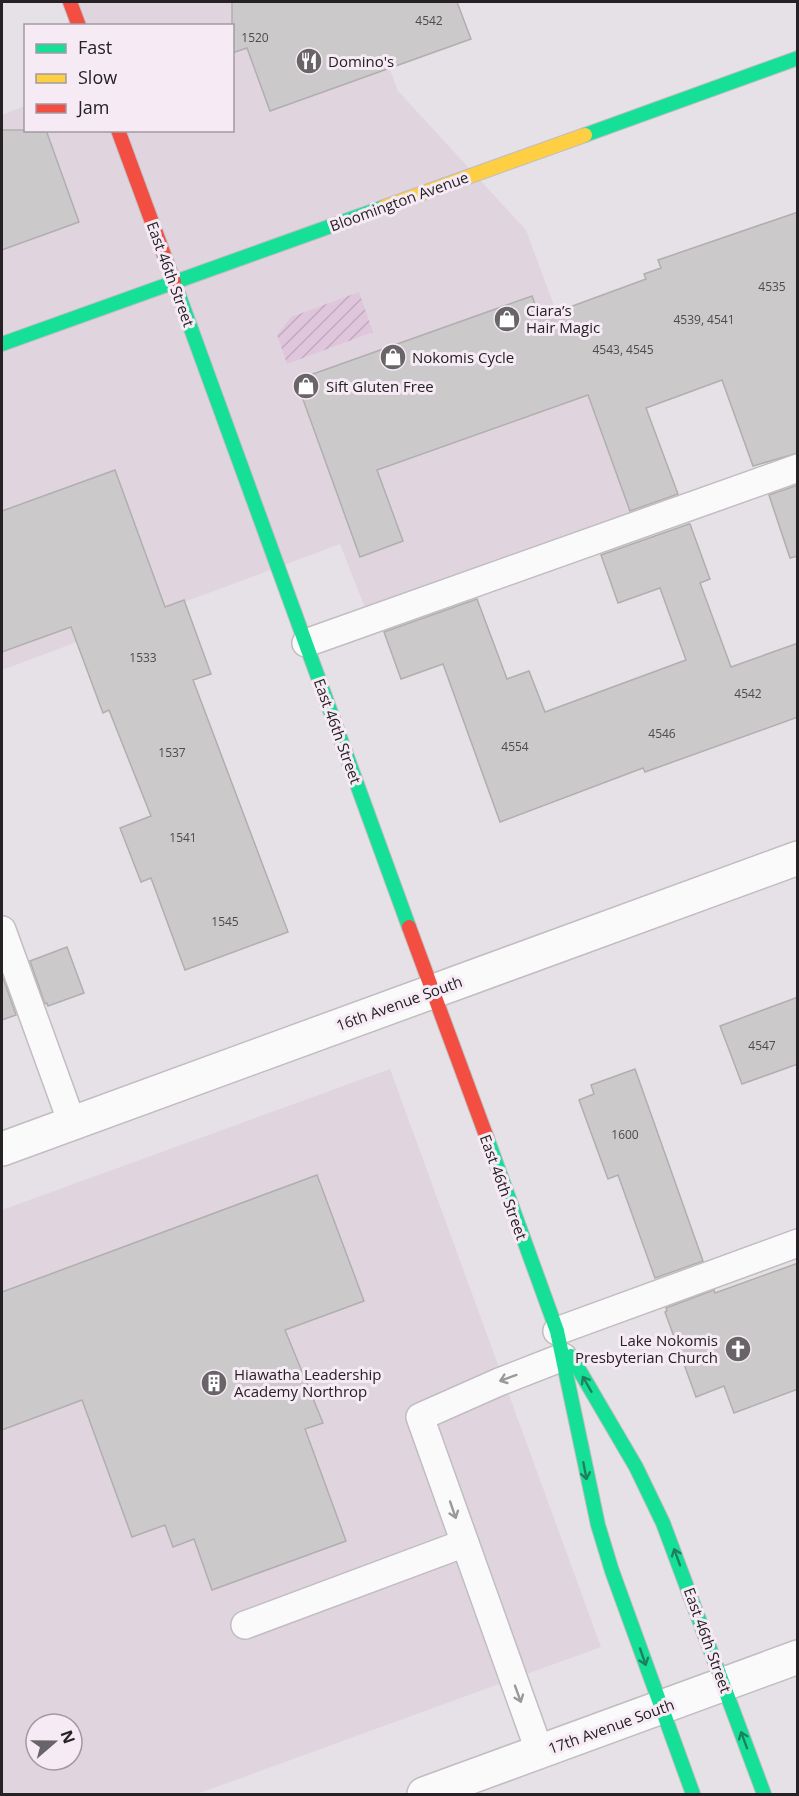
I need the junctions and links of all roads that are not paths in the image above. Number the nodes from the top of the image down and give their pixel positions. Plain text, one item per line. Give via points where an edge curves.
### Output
1 (70, 2) edge
2 (78, 24) edge
3 (798, 58) edge
4 (119, 132) edge
5 (174, 282) junction
6 (2, 345) edge
7 (798, 468) edge
8 (306, 643) junction
9 (798, 858) edge
10 (2, 930) edge
11 (433, 990) junction
12 (72, 1123) junction
13 (2, 1149) edge
14 (798, 1243) edge
15 (557, 1331) junction
16 (563, 1357) junction
17 (465, 1544) junction
18 (244, 1625) dead end
19 (798, 1658) edge
20 (724, 1685) junction
21 (660, 1708) junction
22 (540, 1753) junction
23 (424, 1794) edge
24 (693, 1794) edge
25 (764, 1794) edge

1 - 2 main road
3 - 5 main road, Bloomington Avenue
4 - 5 main road, East 46th Street
5 - 6 main road, Bloomington Avenue
5 - 8 main road, East 46th Street
7 - 8 lane
8 - 11 main road, East 46th Street
9 - 11 street, 16th Avenue South
10 - 12 lane
11 - 12 street, 16th Avenue South
11 - 15 main road, East 46th Street
12 - 13 street, 16th Avenue South
14 - 15 lane
15 - 16 main road, East 46th Street
20 -> 15 main road, East 46th Street via 674,1548 647,1490
16 -> 17 lane via 420,1417
16 -> 21 main road, East 46th Street via 598,1525
17 - 18 lane
17 -> 22 lane
19 - 20 street, 17th Avenue South
20 - 21 street, 17th Avenue South
25 -> 20 main road, East 46th Street
21 - 22 street, 17th Avenue South
21 - 24 main road, East 46th Street
22 - 23 street, 17th Avenue South

